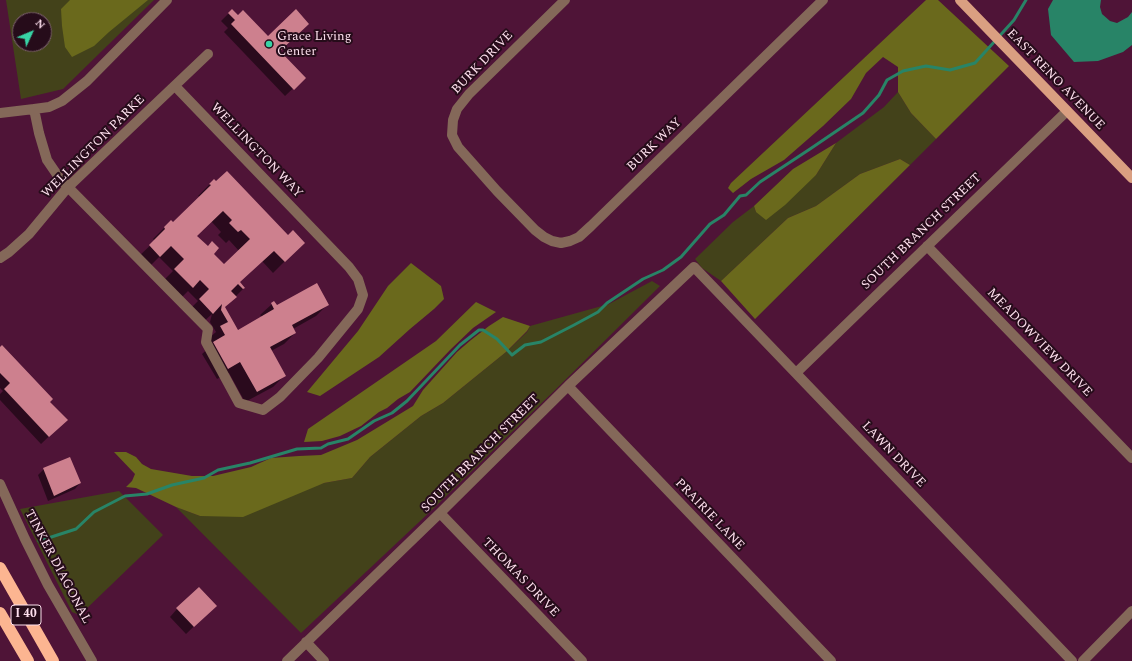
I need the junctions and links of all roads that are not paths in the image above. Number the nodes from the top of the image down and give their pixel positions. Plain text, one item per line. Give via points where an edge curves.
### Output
1 (167, 0) edge
2 (565, 0) edge
3 (823, 0) edge
4 (960, 0) edge
5 (208, 54) dead end
6 (175, 86) junction
7 (34, 109) junction
8 (1066, 111) junction
9 (0, 113) edge
10 (1132, 178) edge
11 (68, 187) junction
12 (497, 191) joint
13 (928, 246) junction
14 (0, 258) edge
15 (694, 267) joint
16 (796, 372) junction
17 (568, 386) junction
18 (1132, 458) edge
19 (0, 484) edge
20 (440, 514) junction
21 (0, 568) edge
22 (1132, 611) edge
23 (0, 613) edge
24 (306, 642) junction
25 (28, 661) edge
26 (53, 661) edge
27 (92, 661) edge
28 (287, 661) edge
29 (324, 661) edge
30 (582, 661) edge
31 (831, 661) edge
32 (1072, 661) edge
33 (1083, 661) edge

1 - 7 street via 70,95 49,107
2 - 12 street, BURK DRIVE via 469,94 457,109 453,120 452,135 458,147
3 - 12 street, BURK WAY via 579,237 561,243 544,237
4 - 8 main road, EAST RENO AVENUE
5 - 6 street, WELLINGTON PARKE
6 - 11 street, WELLINGTON PARKE
6 - 11 street, WELLINGTON WAY via 358,279 363,295 358,309 318,358 280,397 264,410 239,403 206,342 208,329
7 - 9 street
7 - 11 street via 47,160
8 - 10 main road, EAST RENO AVENUE
8 - 13 street, SOUTH BRANCH STREET
11 - 14 street, WELLINGTON PARKE via 29,234
13 - 16 street, SOUTH BRANCH STREET
13 - 18 street, MEADOWVIEW DRIVE
15 - 16 street, LAWN DRIVE
15 - 17 street, SOUTH BRANCH STREET
16 - 32 street, LAWN DRIVE
17 - 20 street, SOUTH BRANCH STREET
17 - 31 street, PRAIRIE LANE
19 - 27 street, TINKER DIAGONAL via 48,585
20 - 24 street, SOUTH BRANCH STREET
20 - 30 street, THOMAS DRIVE
21 - 26 highway, I 40
22 - 33 street
23 - 25 highway, I 40
24 - 28 street, SOUTH BRANCH STREET
24 - 29 street

